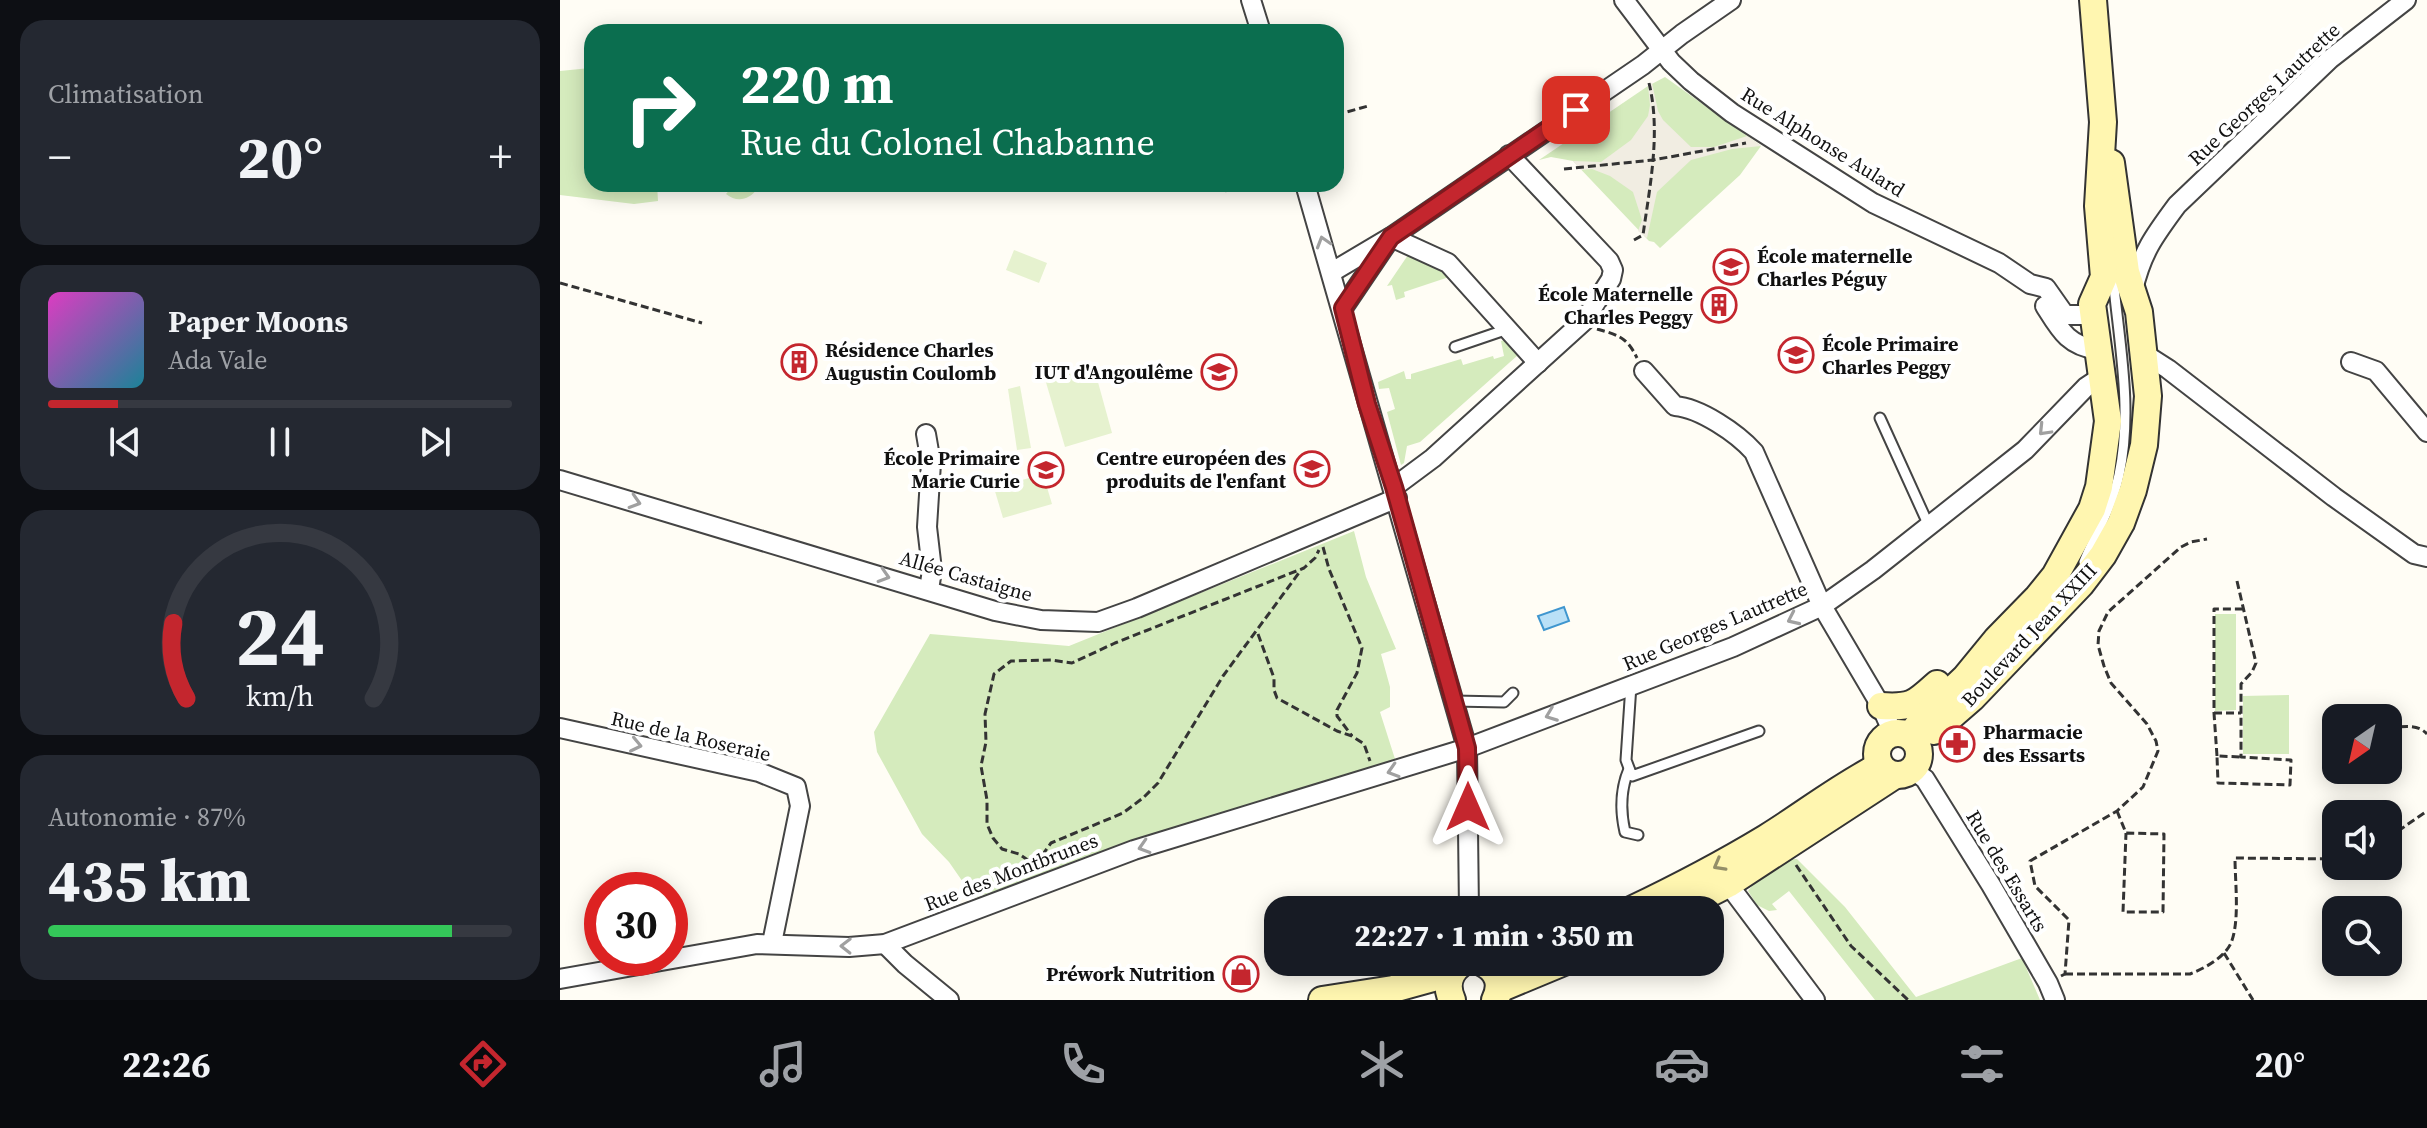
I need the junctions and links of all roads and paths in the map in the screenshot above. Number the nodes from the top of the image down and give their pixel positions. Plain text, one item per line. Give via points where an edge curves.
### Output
1 (1251, 0) edge
2 (1624, 0) edge
3 (1731, 0) edge
4 (2093, 0) edge
5 (2406, 0) edge
6 (1258, 24) edge
7 (1661, 51) junction
8 (1643, 65) junction
9 (1368, 106) dead end
10 (1344, 113) edge
11 (2102, 137) junction
12 (1755, 142) dead end
13 (1509, 155) junction
14 (1653, 160) junction
15 (1564, 169) dead end
16 (1307, 192) edge
17 (2159, 229) junction
18 (1391, 237) junction
19 (1634, 240) dead end
20 (2123, 241) junction
21 (1332, 272) junction
22 (560, 283) edge
23 (2030, 284) junction
24 (2115, 292) junction
25 (1343, 308) junction
26 (1584, 321) junction
27 (702, 323) dead end
28 (1505, 327) junction
29 (1455, 347) dead end
30 (2098, 350) junction
31 (2143, 353) junction
32 (2351, 362) dead end
33 (1538, 363) junction
34 (1644, 371) joint
35 (2101, 377) junction
36 (2197, 391) junction
37 (2132, 416) junction
38 (1880, 418) dead end
39 (2427, 432) edge
40 (926, 434) dead end
41 (560, 480) edge
42 (1395, 492) junction
43 (1929, 526) junction
44 (2207, 539) dead end
45 (2089, 551) junction
46 (2427, 557) edge
47 (1301, 569) junction
48 (2237, 581) dead end
49 (929, 590) junction
50 (2057, 593) junction
51 (1822, 606) junction
52 (2244, 609) junction
53 (1257, 632) junction
54 (1997, 639) junction
55 (1631, 685) junction
56 (1513, 693) dead end
57 (1454, 701) junction
58 (1881, 706) junction
59 (2214, 713) junction
60 (2241, 713) junction
61 (2402, 727) edge
62 (560, 728) edge
63 (1759, 731) dead end
64 (2427, 734) edge
65 (1352, 736) junction
66 (1467, 748) junction
67 (1902, 755) junction
68 (2217, 756) junction
69 (2241, 757) junction
70 (1629, 769) junction
71 (1375, 776) junction
72 (2117, 811) junction
73 (2427, 811) edge
74 (2402, 828) edge
75 (2126, 833) junction
76 (1638, 835) dead end
77 (1783, 847) junction
78 (2322, 859) edge
79 (1035, 865) junction
80 (1728, 884) junction
81 (1025, 890) junction
82 (1468, 896) edge
83 (1657, 896) edge
84 (1704, 896) edge
85 (772, 943) junction
86 (885, 944) junction
87 (2224, 953) junction
88 (2065, 974) junction
89 (1434, 976) edge
90 (1454, 976) edge
91 (560, 979) edge
92 (2051, 992) edge
93 (949, 1000) edge
94 (1322, 1000) edge
95 (1452, 1000) edge
96 (1815, 1000) edge
97 (1908, 1000) edge
98 (2253, 1000) edge

1 - 6 street
2 - 7 street, Rue Alphonse Aulard
3 - 7 street
4 - 11 main road
5 - 17 street, Rue Georges Lautrette via 2330,59 2177,205
7 - 8 street
7 - 23 street, Rue Alphonse Aulard via 1709,97 1873,203 1999,263
8 - 13 street
8 - 14 path via 1654,110
9 - 10 path
11 - 20 main road
11 - 24 main road via 2098,206 2104,277
12 - 14 path
13 - 18 street
13 - 26 street, Allée Castaigne via 1613,270
14 - 15 path
14 - 19 path via 1643,235
21 -> 16 street
17 - 20 street, Rue Georges Lautrette via 2137,248
17 - 24 street, Rue Georges Lautrette
18 - 21 street
18 - 25 street
18 - 28 street via 1448,263
20 - 24 main road
21 - 25 street
22 - 27 path
23 - 24 street, Rue Alphonse Aulard via 2046,288 2065,315 2081,317
23 - 30 street, Rue Alphonse Aulard via 2062,333 2082,348
24 - 30 main road
24 - 31 main road via 2139,312
24 - 37 lane
25 - 42 street
26 - 33 street, Allée Castaigne
26 - 34 path via 1623,338
28 - 29 lane
28 - 33 street
30 - 35 main road
31 - 36 street
31 - 37 main road
32 - 39 street via 2376,371
33 - 42 street, Allée Castaigne
34 - 51 street, Rue des Essarts via 1675,406 1691,408 1754,452
35 - 37 main road
35 -> 43 street, Rue Georges Lautrette via 2025,450
36 - 37 street via 2169,380
36 - 46 street via 2346,505 2414,554
37 - 45 lane via 2110,507
37 - 50 main road, Boulevard Jean XXIII via 2101,476
37 - 50 main road, Boulevard Jean XXIII via 2140,460 2121,523 2103,555
38 - 43 lane
40 - 49 street via 931,463
41 -> 49 street, Allée Castaigne
42 - 49 street, Allée Castaigne via 1098,622 1041,620
42 - 57 street
43 - 51 street, Rue Georges Lautrette
44 - 72 path via 2176,551 2108,612 2099,631 2098,645 2111,683 2147,724 2158,751 2143,787
45 - 50 lane
45 - 50 lane
47 - 53 path
47 - 65 path via 1322,543 1362,648 1357,673 1337,710
47 - 79 path via 1072,663 1011,661 994,674 981,766 987,824 1002,849
48 - 52 path
50 - 54 main road, Boulevard Jean XXIII
50 - 67 main road, Boulevard Jean XXIII via 1972,698
51 -> 55 street, Rue Georges Lautrette
51 - 58 street, Rue des Essarts
52 - 59 path via 2214,609
52 - 60 path via 2256,663 2241,684
53 - 65 path via 1277,698
53 - 79 path via 1223,676 1158,783 1123,813 1051,843
54 - 58 main road, Boulevard Jean XXIII via 1978,647 1916,703
54 - 67 main road, Boulevard Jean XXIII via 1926,715
55 -> 66 street, Rue Georges Lautrette
55 - 70 lane
56 - 57 lane via 1504,702
57 - 66 street
58 - 67 street, Rue des Essarts
59 - 60 path
59 - 68 path
60 - 69 path
61 - 64 path via 2421,728
62 -> 85 street, Rue de la Roseraie via 759,772 796,787 800,806
63 - 70 lane via 1632,776
65 - 71 path via 1364,744
66 -> 71 street, Rue des Montbrunes
66 - 82 street
67 - 77 main road, Boulevard Jean XXIII
67 -> 83 main road, Boulevard Jean XXIII
67 - 92 street, Rue des Essarts via 1925,779
68 - 69 path
68 - 69 path via 2218,783 2290,785 2291,760
70 - 76 lane via 1621,812 1625,832
71 -> 81 street, Rue des Montbrunes via 1134,850
72 - 75 path
72 - 88 path via 2030,861 2035,886 2069,920
73 - 74 path
75 - 75 path via 2164,834 2163,912 2123,912
77 - 80 main road, Boulevard Jean XXIII
77 - 97 path via 1851,946
78 - 87 path via 2235,858 2234,927
79 - 81 path
80 - 84 main road, Boulevard Jean XXIII
80 - 96 street
81 - 86 street, Rue des Montbrunes
86 -> 85 street, Rue des Montbrunes
85 - 91 street, Rue des Montbrunes
86 - 93 street
87 - 88 path via 2190,974
87 - 98 path
88 - 92 path
89 - 94 main road via 1393,989
90 - 95 main road via 1448,987

